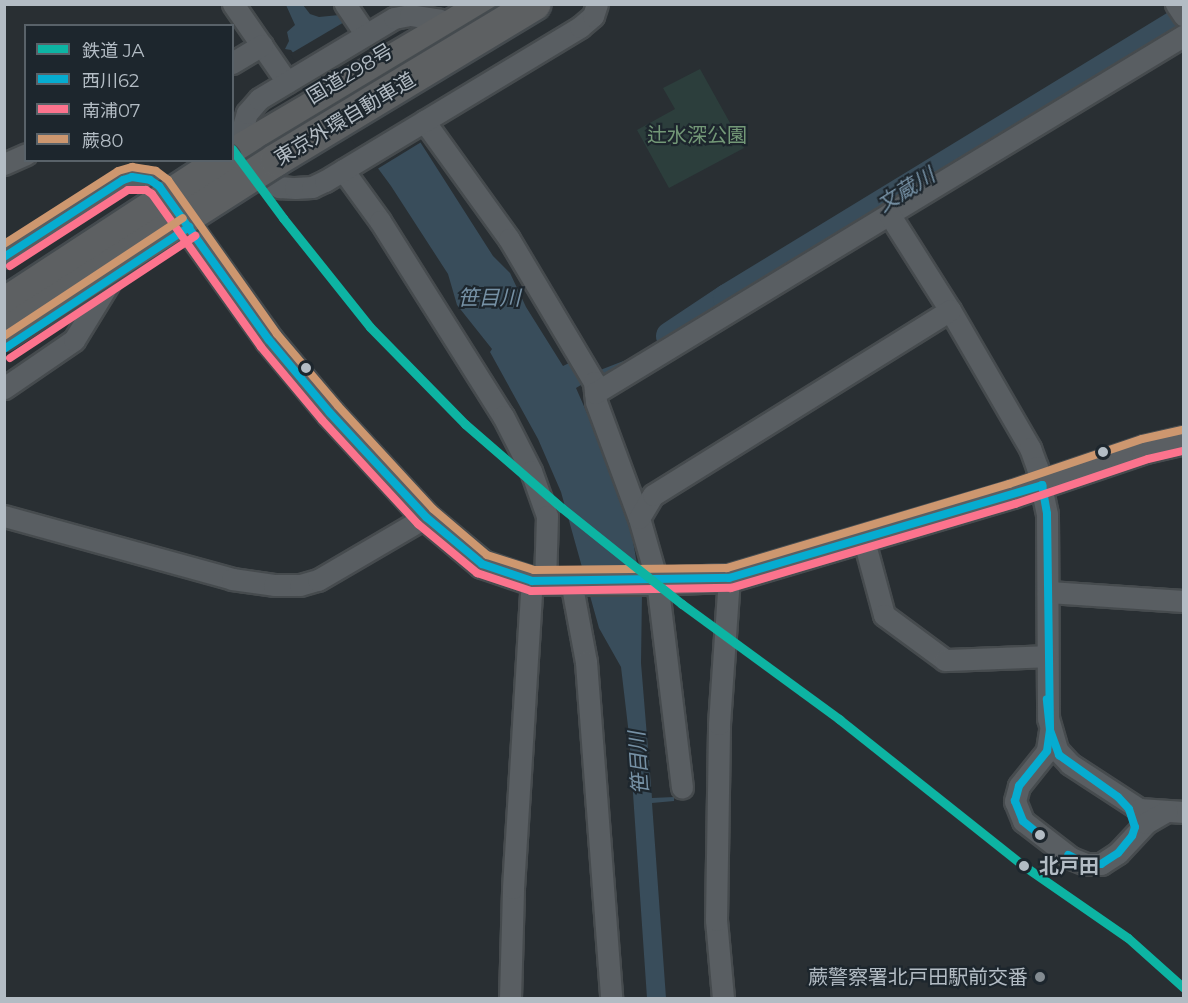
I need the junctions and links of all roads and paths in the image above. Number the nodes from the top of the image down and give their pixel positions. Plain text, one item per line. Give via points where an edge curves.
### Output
1 (233, 4) edge
2 (345, 4) edge
3 (488, 4) edge
4 (535, 4) edge
5 (550, 4) edge
6 (597, 4) edge
7 (453, 12) edge
8 (1184, 35) edge
9 (367, 44) junction
10 (262, 45) junction
11 (234, 62) edge
12 (299, 85) junction
13 (421, 123) junction
14 (234, 147) edge
15 (234, 148) edge
16 (24, 155) edge
17 (211, 162) edge
18 (4, 164) edge
19 (349, 166) junction
20 (196, 171) edge
21 (265, 180) junction
22 (159, 186) junction
23 (889, 214) junction
24 (189, 227) junction
25 (4, 257) edge
26 (112, 278) junction
27 (4, 288) edge
28 (72, 290) junction
29 (4, 304) edge
30 (950, 310) junction
31 (4, 334) edge
32 (4, 342) edge
33 (4, 349) edge
34 (4, 388) edge
35 (595, 393) junction
36 (1184, 440) edge
37 (1042, 485) junction
38 (4, 516) edge
39 (426, 517) junction
40 (639, 518) junction
41 (863, 537) junction
42 (729, 578) junction
43 (558, 581) junction
44 (652, 581) junction
45 (1048, 592) junction
46 (1184, 602) edge
47 (1047, 656) junction
48 (1050, 730) junction
49 (682, 787) dead end
50 (1119, 797) junction
51 (1175, 812) edge
52 (1132, 836) junction
53 (510, 999) edge
54 (610, 999) edge
55 (723, 999) edge

1 - 10 street
2 - 9 street
3 - 15 highway, 東京外環自動車道
4 - 28 highway, 東京外環自動車道, bridge via 276,160
5 - 21 highway
6 - 13 street via 592,16 580,27
7 - 9 highway, 国道298号
8 - 23 street
9 - 12 highway, 国道298号
10 - 11 street
10 - 12 street
12 - 14 highway, 国道298号
13 - 19 street
13 - 35 street via 508,239 594,382
16 - 18 street
17 - 20 highway, 東京外環自動車道, bridge
19 - 21 street via 312,187 279,187
19 - 43 street via 503,416 531,471 547,516
20 - 22 highway
20 - 27 highway, bridge
20 - 29 highway, 東京外環自動車道, bridge
21 - 24 highway
22 - 24 main road
22 - 25 street via 143,177 123,180
22 - 27 highway
23 - 30 street
23 - 35 street
24 - 26 highway
24 - 39 main road via 269,340
26 - 33 highway
26 - 34 street via 74,340
28 - 31 highway, 東京外環自動車道, bridge
28 - 32 highway, bridge
30 - 37 street via 1030,448
30 - 40 street via 653,495
35 - 40 street
36 - 37 main road via 1145,449
37 - 41 main road
37 - 45 street via 1047,514
38 - 39 street via 232,579 274,585 318,580
39 - 43 main road via 482,564
40 - 44 street
41 - 42 main road
41 - 47 street via 884,615 945,660
42 - 44 main road
42 - 55 street via 719,724 716,920
43 - 44 main road
43 - 53 street via 513,888
43 - 54 street via 586,662
44 - 49 street
45 - 46 street
45 - 47 street
47 - 48 street
48 - 50 street via 1059,755
48 - 52 street via 1047,751 1017,793 1017,808 1023,821 1071,858 1086,864 1101,864
50 - 51 street via 1139,809
50 - 52 street via 1132,815
51 - 52 street via 1146,823

